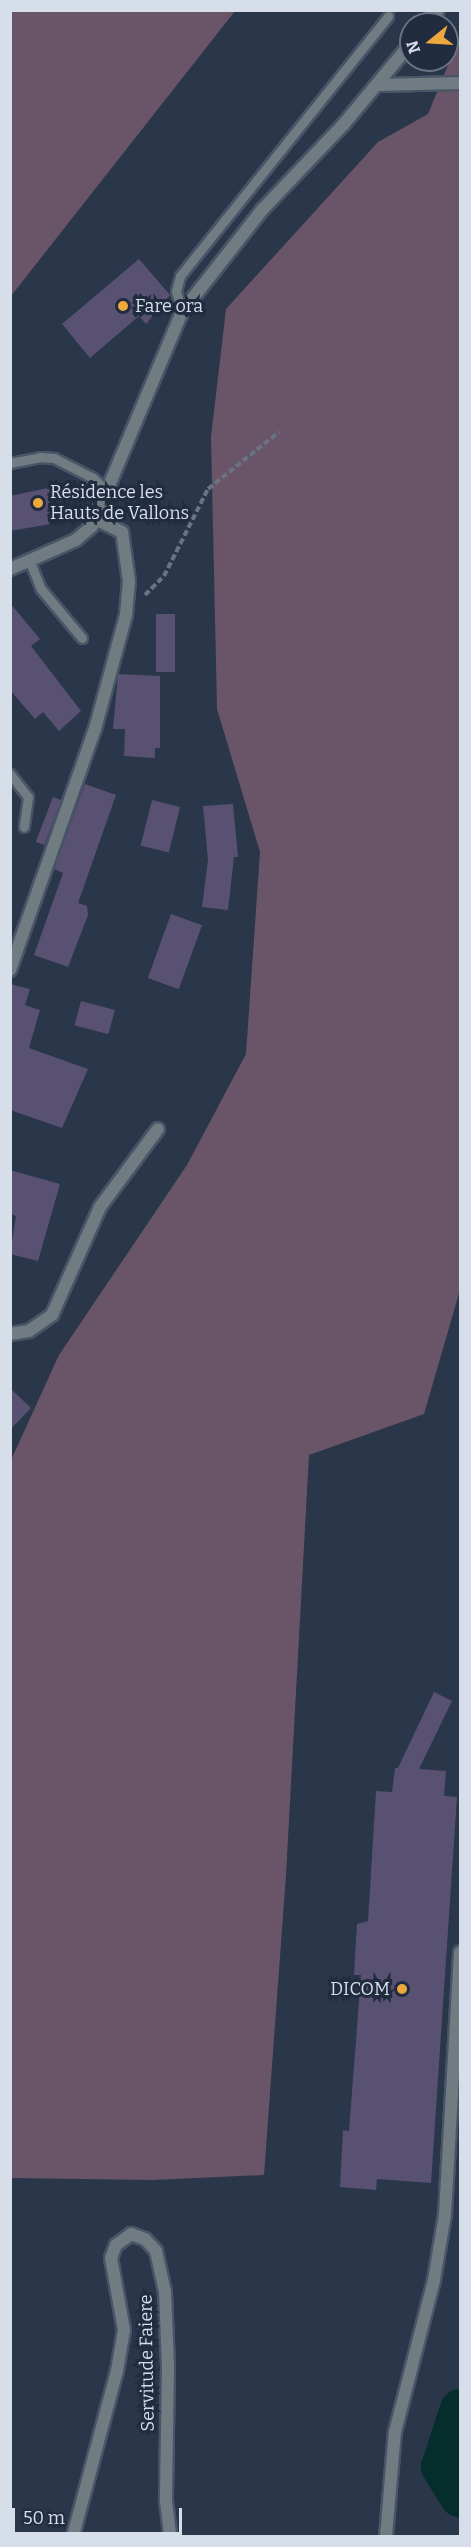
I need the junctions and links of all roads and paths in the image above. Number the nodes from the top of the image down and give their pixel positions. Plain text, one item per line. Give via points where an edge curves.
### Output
1 (388, 16) dead end
2 (399, 58) edge
3 (460, 83) edge
4 (378, 85) junction
5 (182, 312) junction
6 (279, 432) dead end
7 (10, 463) edge
8 (105, 489) junction
9 (95, 519) junction
10 (30, 562) junction
11 (10, 569) edge
12 (126, 615) junction
13 (82, 638) dead end
14 (10, 774) edge
15 (24, 827) dead end
16 (10, 970) edge
17 (158, 1130) dead end
18 (10, 1334) edge
19 (460, 1952) edge
20 (73, 2536) edge
21 (170, 2536) edge
22 (386, 2536) edge

1 - 5 lane via 180,276 176,291
2 - 4 street
3 - 4 street
4 - 5 street via 262,210
5 - 8 street
6 - 12 path via 208,489 164,576
7 - 8 lane via 54,458 93,478
8 - 9 street via 105,500
9 - 10 street via 76,540
9 - 12 street via 115,525 122,532 129,581
10 - 11 street
10 - 13 lane via 41,589
12 - 16 street via 95,729
14 - 15 lane via 28,797
17 - 18 street via 100,1208 52,1315 29,1331
19 - 22 street via 445,2214 434,2280 395,2432
20 - 21 street, Servitude Faiere via 117,2371 124,2330 111,2258 116,2245 131,2234 145,2239 156,2251 165,2292 166,2500

